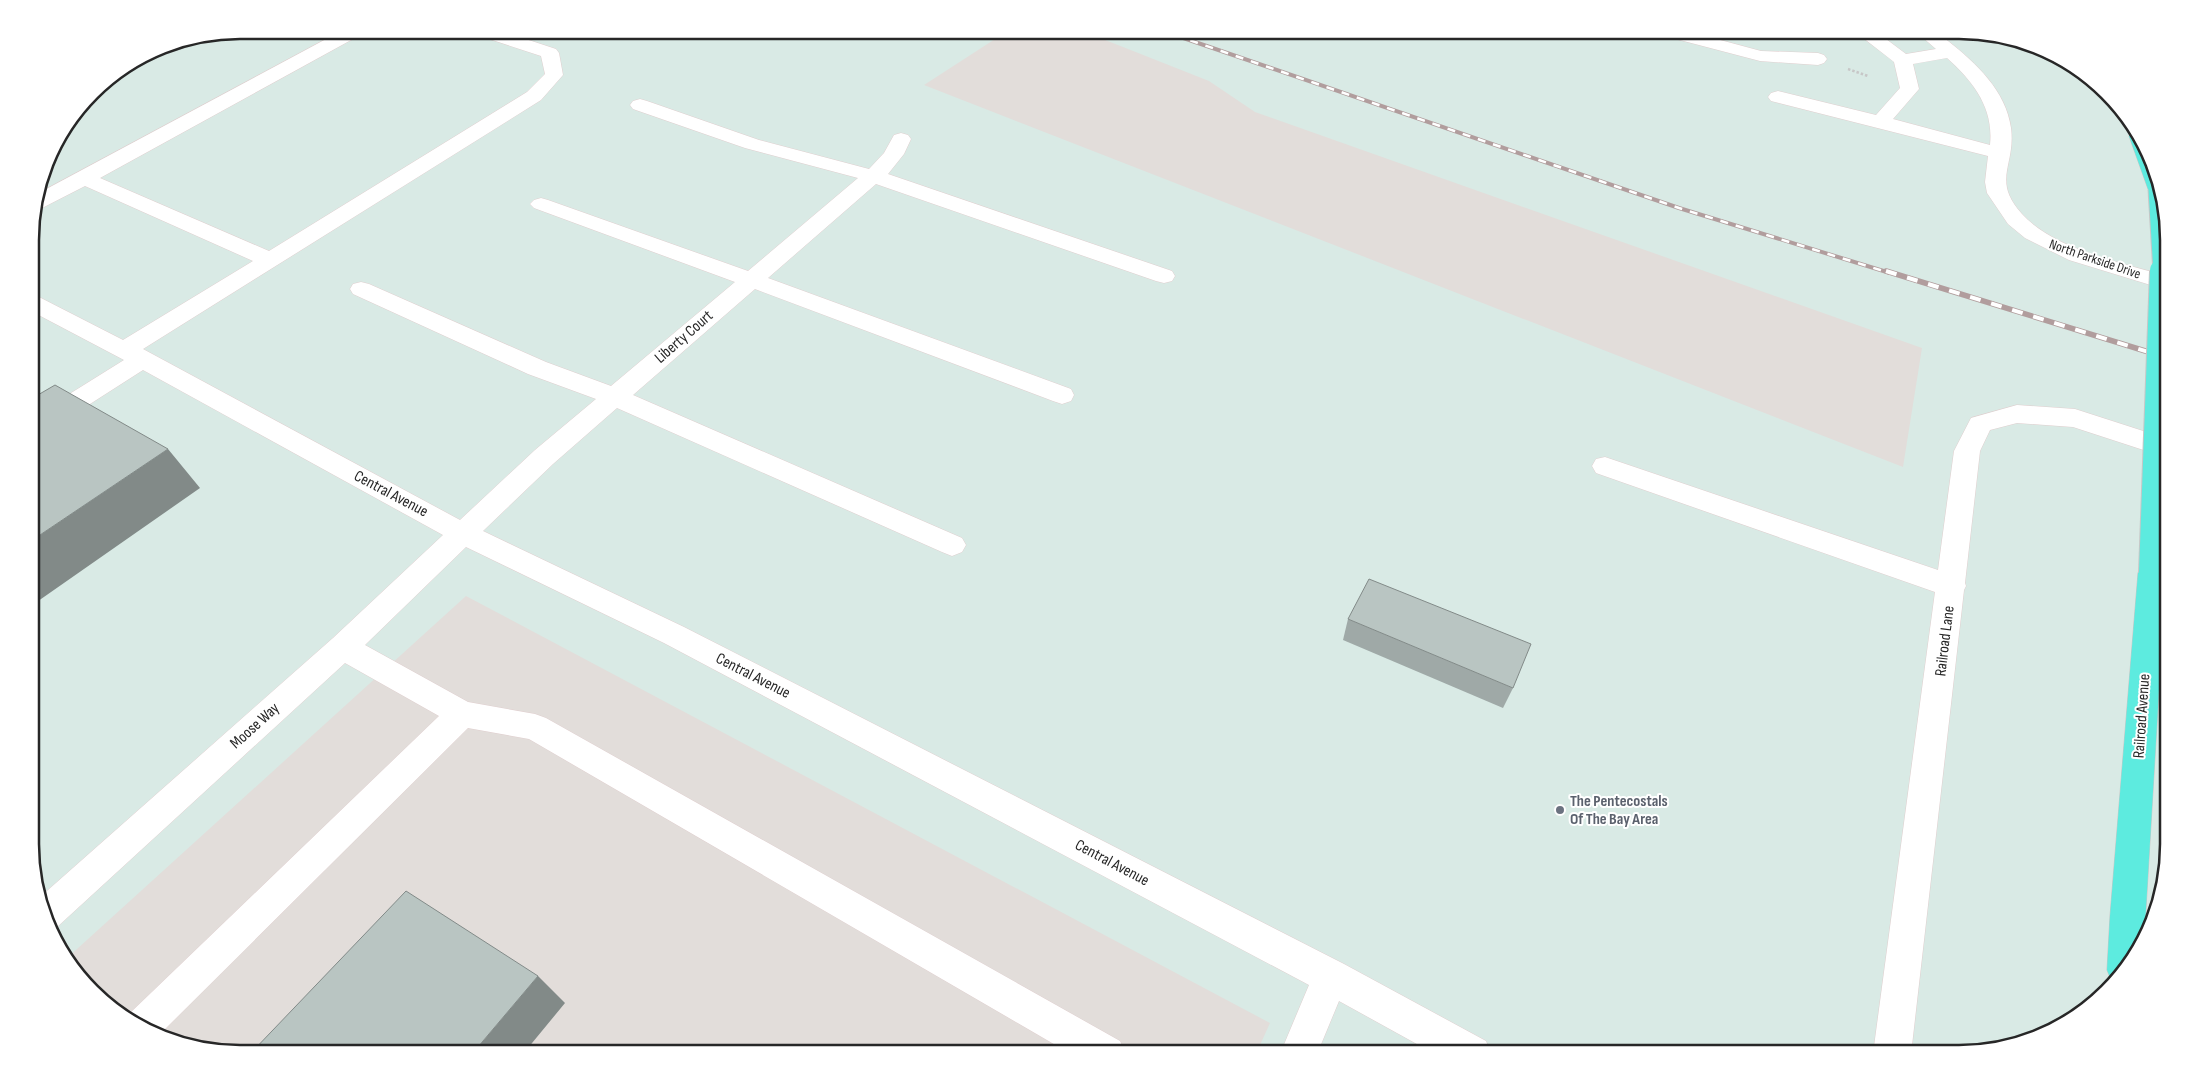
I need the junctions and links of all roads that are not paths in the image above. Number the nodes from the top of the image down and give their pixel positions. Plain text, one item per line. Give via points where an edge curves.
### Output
1 (339, 39) edge
2 (507, 39) edge
3 (1697, 39) edge
4 (1874, 39) edge
5 (1934, 39) edge
6 (1951, 52) junction
7 (1818, 59) dead end
8 (1903, 60) junction
9 (1778, 96) dead end
10 (640, 105) dead end
11 (1880, 122) junction
12 (901, 140) dead end
13 (1999, 153) junction
14 (874, 176) junction
15 (84, 178) junction
16 (43, 200) edge
17 (541, 204) dead end
18 (270, 260) junction
19 (1164, 276) dead end
20 (752, 280) junction
21 (2160, 281) edge
22 (361, 289) dead end
23 (39, 306) edge
24 (133, 354) junction
25 (2160, 356) edge
26 (1062, 395) dead end
27 (615, 397) junction
28 (39, 424) edge
29 (2160, 446) edge
30 (1605, 466) dead end
31 (462, 533) junction
32 (952, 544) dead end
33 (1952, 586) junction
34 (343, 647) junction
35 (462, 714) junction
36 (50, 911) edge
37 (2125, 957) edge
38 (1331, 976) junction
39 (146, 1021) edge
40 (1092, 1045) edge
41 (1302, 1045) edge
42 (1457, 1045) edge
43 (1893, 1045) edge

1 - 15 street
2 - 18 street via 550,53 554,74 534,96
3 - 7 street via 1760,56
4 - 8 street
5 - 6 street, North Parkside Drive
6 - 8 street
6 - 13 street, North Parkside Drive via 1974,73 1988,94 2001,130
8 - 11 street via 1910,89
9 - 11 street
10 - 14 street via 752,144
11 - 13 street
12 - 14 street, Liberty Court via 894,154
13 - 21 street, North Parkside Drive via 1996,191 2007,210 2023,227 2060,250
14 - 19 street
14 - 20 street, Liberty Court
15 - 16 street
15 - 18 street
17 - 20 street
18 - 24 street
20 - 26 street
20 - 27 street, Liberty Court
22 - 27 street via 536,368
23 - 24 street, Central Avenue
24 - 28 street
24 - 31 street, Central Avenue
25 - 37 main road, Railroad Avenue, bridge via 2152,573
27 - 31 street, Liberty Court
27 - 32 street
29 - 33 street, Railroad Lane via 2075,418 2017,414 1980,424 1967,451
30 - 33 street
31 - 34 street, Moose Way
31 - 38 street, Central Avenue via 674,635
33 - 43 street, Railroad Lane
34 - 35 street
34 - 36 street, Moose Way
35 - 39 street
35 - 40 street via 535,727
38 - 41 street
38 - 42 street, Central Avenue

